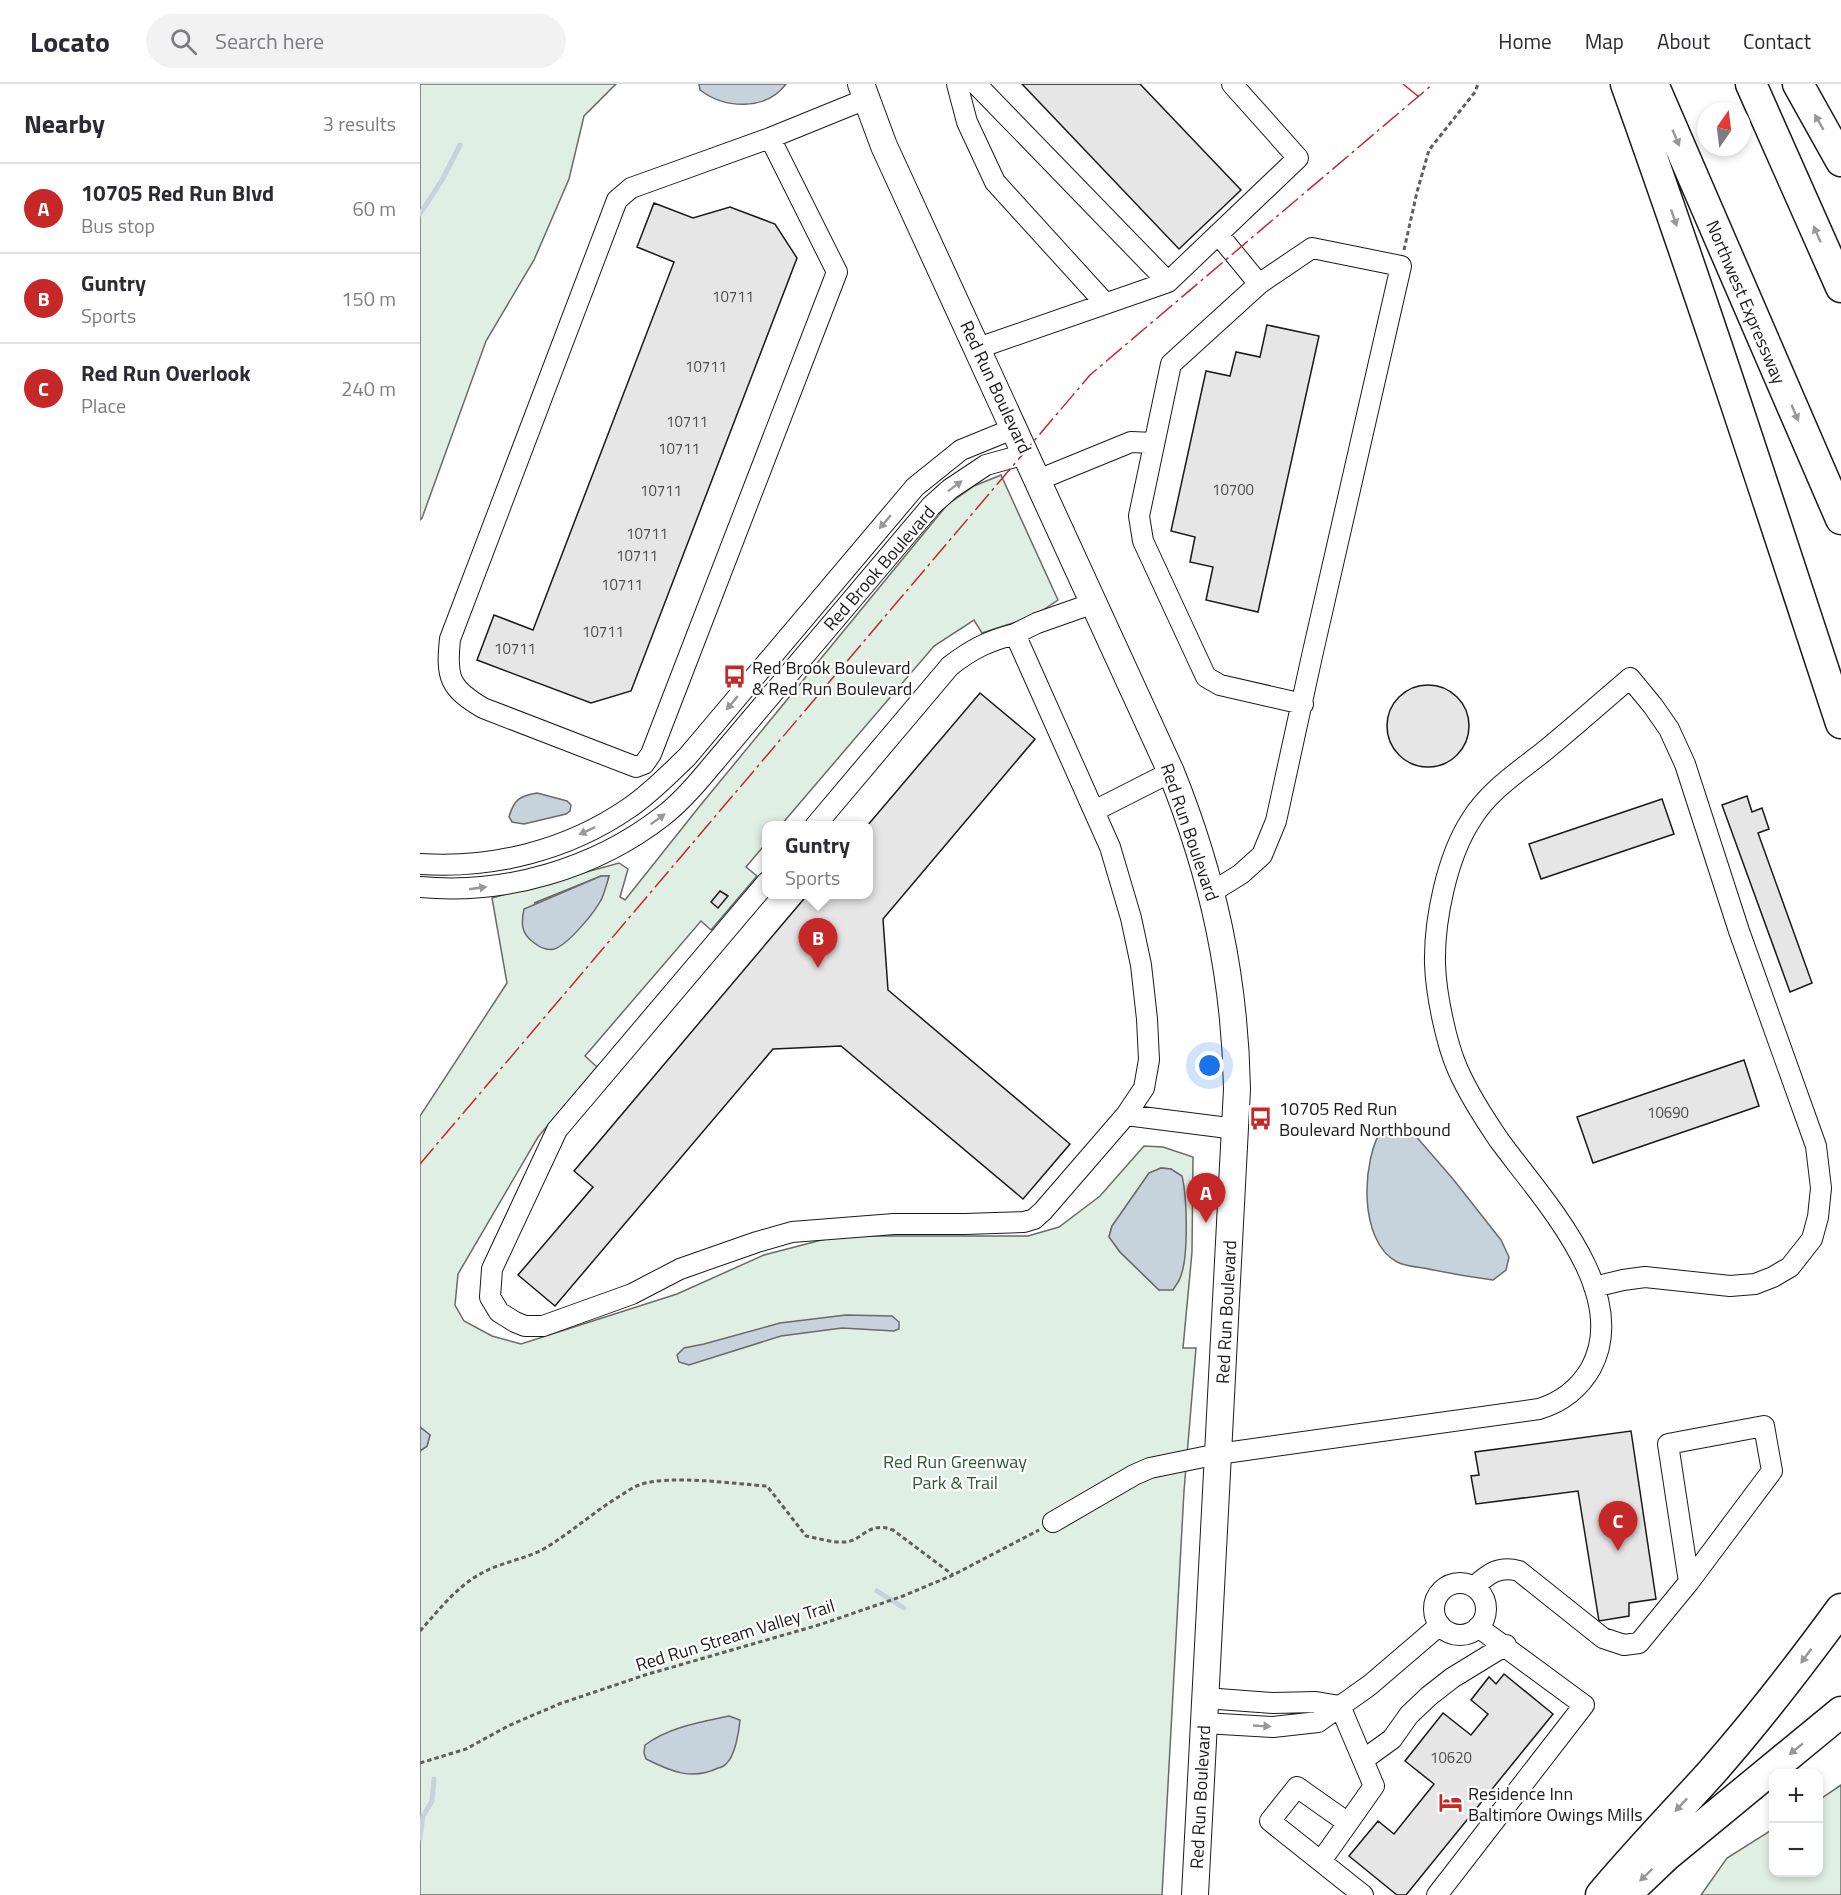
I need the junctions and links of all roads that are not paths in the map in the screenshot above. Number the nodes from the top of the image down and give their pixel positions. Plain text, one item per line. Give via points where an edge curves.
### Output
1 (957, 84) edge
2 (976, 84) edge
3 (1232, 84) edge
4 (1626, 84) edge
5 (1653, 84) edge
6 (1751, 84) edge
7 (1798, 84) edge
8 (863, 92) edge
9 (770, 138) junction
10 (1841, 160) edge
11 (1218, 234) junction
12 (1168, 282) junction
13 (1259, 284) junction
14 (1841, 287) edge
15 (1105, 303) junction
16 (978, 348) junction
17 (1015, 428) junction
18 (1154, 443) junction
19 (1750, 444) junction
20 (1026, 454) junction
21 (1038, 480) junction
22 (1841, 519) edge
23 (1094, 603) junction
24 (1015, 634) junction
25 (1841, 684) edge
26 (1303, 704) junction
27 (1841, 723) edge
28 (1172, 772) junction
29 (1094, 811) junction
30 (818, 821) edge
31 (420, 864) edge
32 (420, 887) edge
33 (762, 888) edge
34 (1212, 892) junction
35 (1126, 1115) junction
36 (1236, 1129) junction
37 (1594, 1287) junction
38 (1218, 1454) junction
39 (1053, 1522) road end
40 (1689, 1582) junction
41 (1474, 1587) junction
42 (1841, 1609) edge
43 (1440, 1625) junction
44 (1478, 1627) junction
45 (1506, 1645) junction
46 (1205, 1698) junction
47 (1340, 1706) junction
48 (1841, 1712) edge
49 (1204, 1723) junction
50 (1363, 1760) junction
51 (1348, 1823) junction
52 (1321, 1862) junction
53 (1195, 1895) edge
54 (1363, 1895) edge
55 (1437, 1895) edge
56 (1601, 1895) edge
57 (1625, 1895) edge

1 - 15 street via 968,122 995,182
2 - 12 street
3 - 11 street via 1298,158
4 -> 19 highway
5 -> 22 highway, Northwest Expressway
14 -> 6 highway
10 -> 7 highway
8 - 9 street
8 - 16 main road, Red Run Boulevard
9 - 9 street via 631,188 618,200 450,639 450,674 455,687 466,698 636,767 651,754 837,272
11 - 12 street
11 - 13 street
12 - 15 street
13 - 18 street via 1171,364
13 - 26 street via 1312,248 1401,266
15 - 16 street
16 - 17 main road, Red Run Boulevard
17 - 20 main road, Red Run Boulevard
17 -> 31 street, Red Brook Boulevard via 961,450 915,487 687,757 628,809 580,835 524,855 470,865
18 - 21 street via 1131,442
18 - 26 street via 1138,516 1143,541 1206,678 1220,685
19 - 25 highway
19 - 27 highway
20 - 21 main road, Red Run Boulevard
32 -> 20 street, Red Brook Boulevard via 468,889 538,877 614,848 663,816 708,770 931,506 986,465
21 - 23 main road, Red Run Boulevard
23 - 24 street
23 - 28 main road, Red Run Boulevard
24 - 29 street
24 - 30 street via 990,640 950,666
26 - 34 street via 1276,820 1262,855
28 - 29 street
28 - 34 main road, Red Run Boulevard
29 - 35 street via 1110,847 1131,918 1147,1019 1149,1060 1144,1088
33 - 35 street via 556,1130 492,1269 490,1297 499,1312 515,1322 543,1326 632,1294 680,1269 792,1232 1034,1219
34 - 36 main road, Red Run Boulevard via 1229,973 1237,1052
35 - 36 street
36 - 38 main road, Red Run Boulevard
37 - 37 street via 1645,1277 1730,1286 1755,1284 1773,1277 1790,1267 1812,1239 1821,1188 1816,1146 1739,931 1685,764 1669,729 1630,678 1484,802 1457,849 1437,929 1435,965 1446,1032 1457,1069 1476,1106 1558,1219
37 - 38 street via 1602,1323 1599,1349 1577,1388 1557,1402 1520,1413
38 - 39 street via 1142,1471
38 - 46 main road, Red Run Boulevard
40 - 40 street via 1772,1471 1764,1426 1668,1444
40 - 41 street via 1645,1638 1634,1645 1604,1638 1520,1571 1495,1571
41 - 43 street via 1458,1583 1438,1595 1434,1610
41 - 44 street via 1486,1606
42 -> 56 highway via 1719,1763
43 - 44 street via 1454,1634
43 - 47 street
44 - 45 street
45 - 50 street via 1429,1696 1392,1739
45 - 55 street via 1584,1705
46 - 47 street
46 - 49 main road, Red Run Boulevard
49 -> 47 street via 1293,1726 1318,1722
47 - 50 street
48 -> 57 highway via 1666,1856
49 - 53 main road, Red Run Boulevard
50 - 51 street via 1374,1786
51 - 52 street
51 - 52 street via 1297,1787 1270,1821
52 - 54 street

